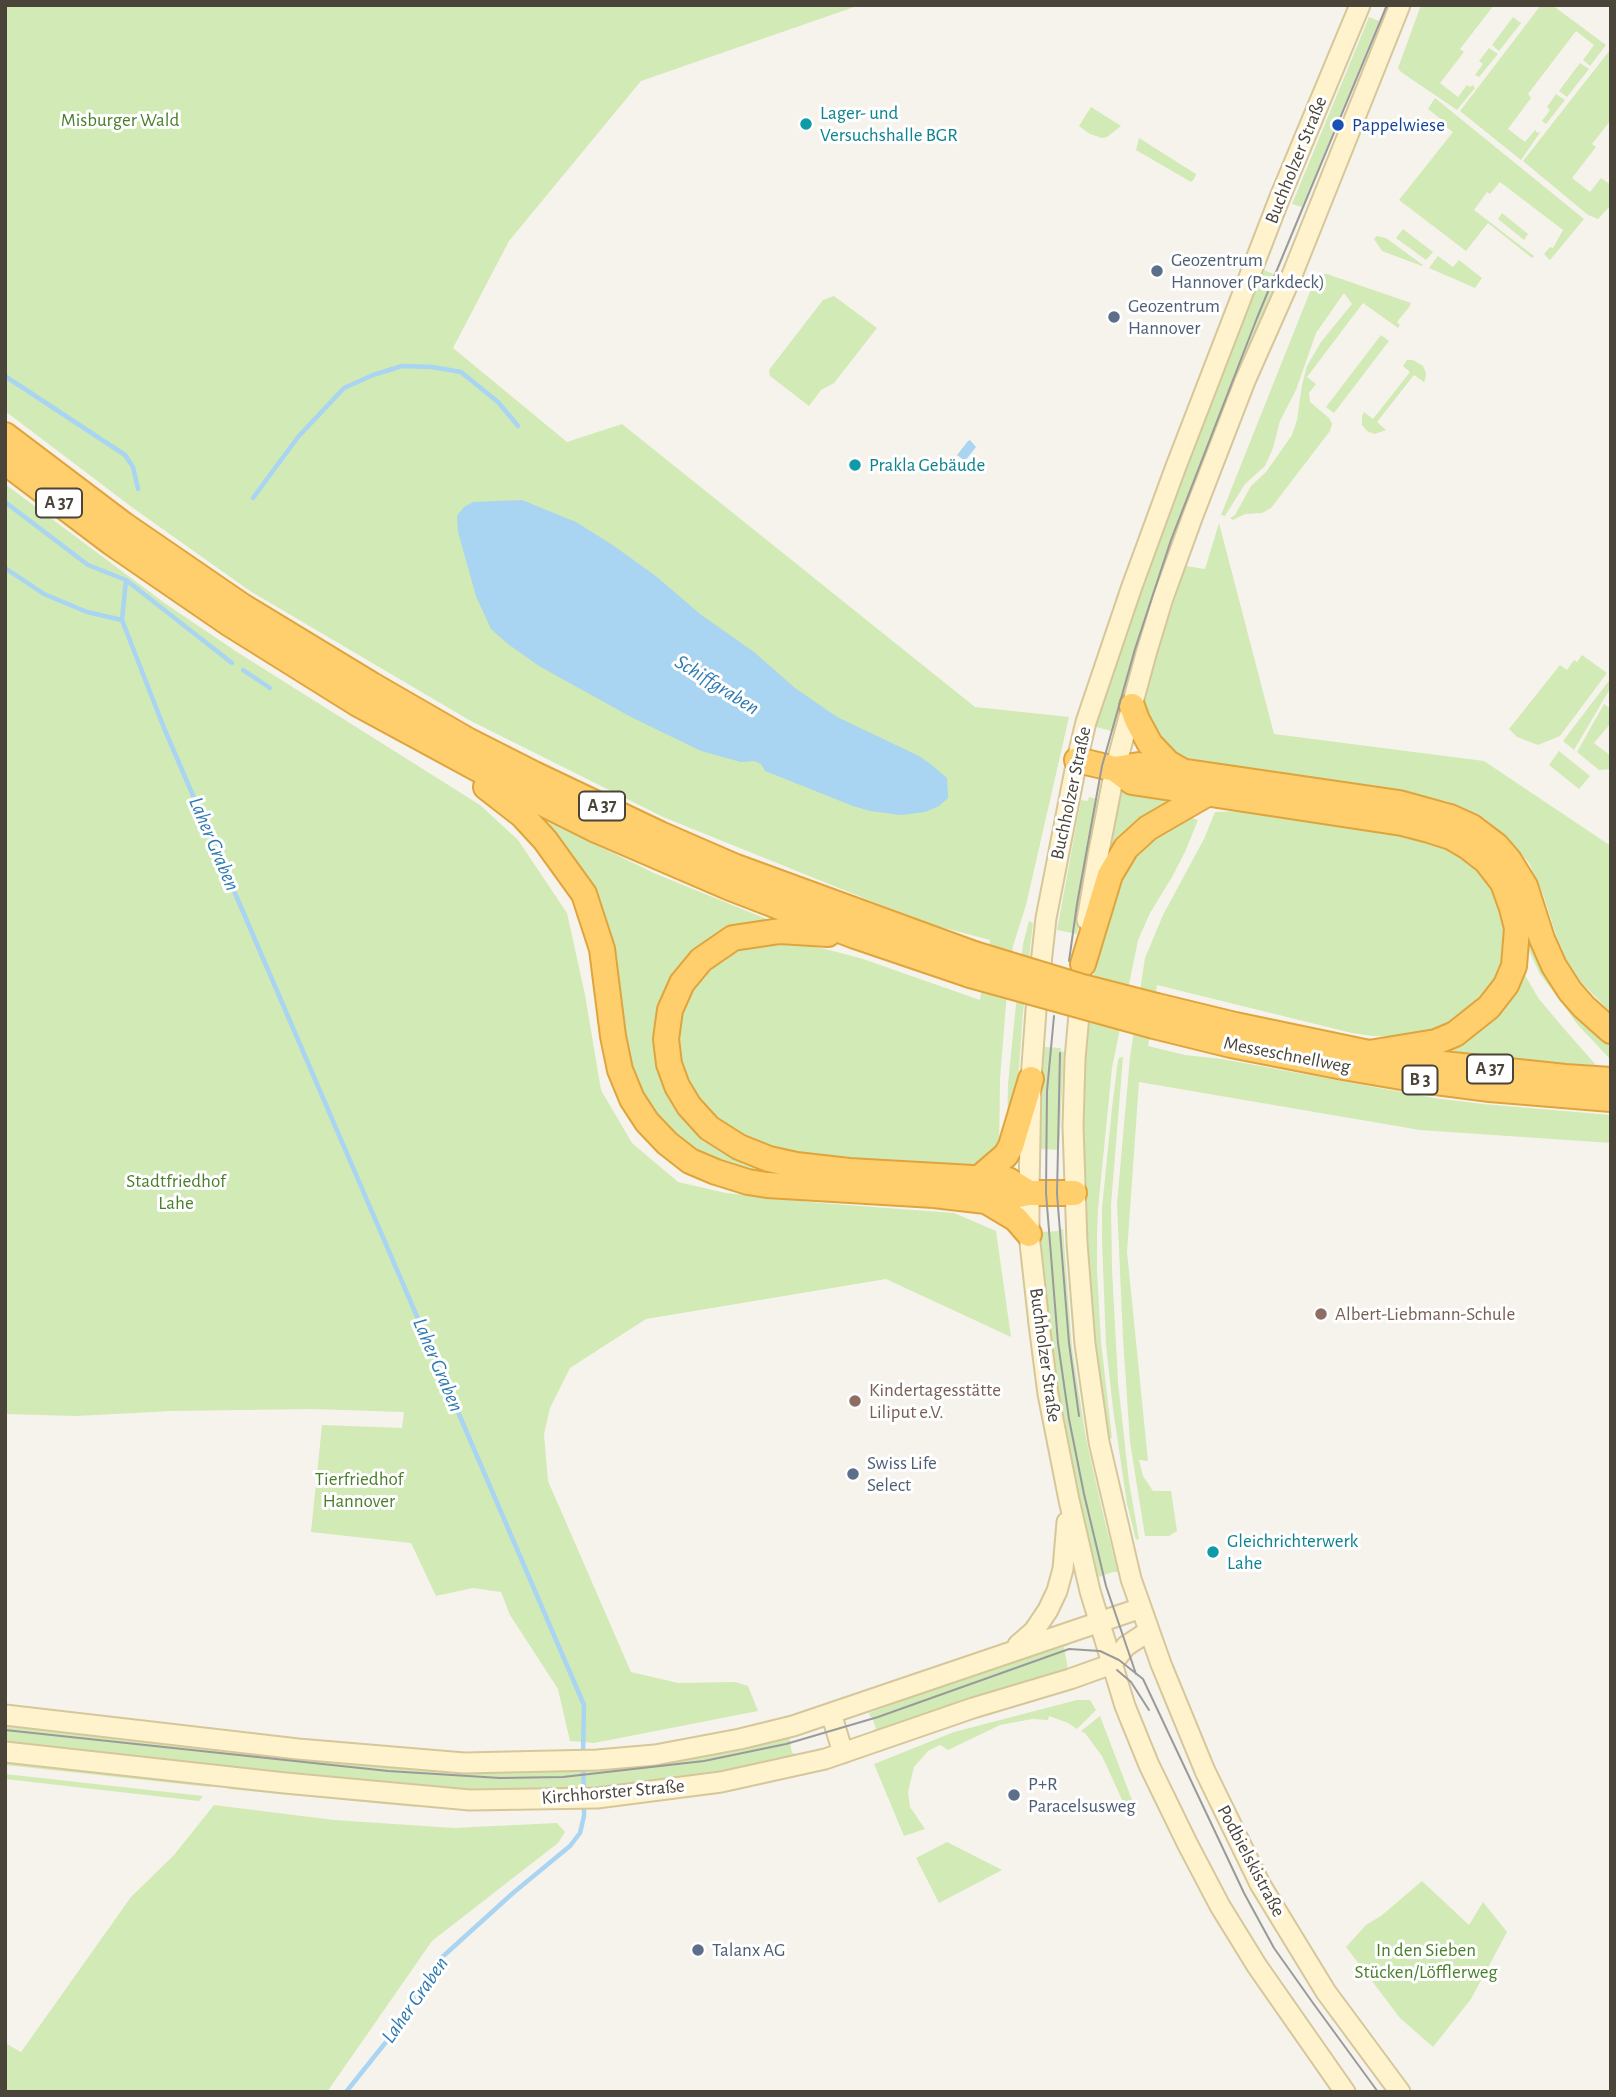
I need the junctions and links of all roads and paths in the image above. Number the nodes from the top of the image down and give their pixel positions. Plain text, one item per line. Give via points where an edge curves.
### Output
1 (1360, 5) edge
2 (1400, 5) edge
3 (5, 435) edge
4 (5, 462) edge
5 (236, 615) junction
6 (278, 642) junction
7 (1132, 706) junction
8 (443, 751) junction
9 (1077, 760) junction
10 (1115, 769) junction
11 (1182, 772) junction
12 (1205, 795) junction
13 (855, 936) junction
14 (1083, 964) junction
15 (972, 965) junction
16 (1155, 1016) junction
17 (1611, 1031) edge
18 (1369, 1052) junction
19 (1031, 1079) junction
20 (1611, 1080) edge
21 (1611, 1100) edge
22 (982, 1190) junction
23 (1029, 1193) junction
24 (1074, 1193) junction
25 (1029, 1234) junction
26 (1069, 1500) junction
27 (1141, 1608) junction
28 (1098, 1622) junction
29 (1149, 1630) junction
30 (1012, 1650) junction
31 (1112, 1664) junction
32 (831, 1713) junction
33 (5, 1715) edge
34 (5, 1752) edge
35 (843, 1754) junction
36 (1345, 2092) edge
37 (1400, 2092) edge

1 - 9 main road, Buchholzer Straße via 1280,197 1156,521
2 - 7 main road, Buchholzer Straße via 1192,517
3 - 5 highway, A 37
4 - 5 highway, A 37 via 122,550
5 - 6 highway, A 37
6 - 8 highway, A 37 via 358,704
6 - 15 highway, A 37 via 534,775 660,834
7 - 10 main road, Buchholzer Straße
7 - 11 highway via 1150,744
8 - 13 highway, A 37 via 652,855
8 - 22 highway via 522,816 584,894 602,949 620,1070 632,1099 667,1143 690,1161 716,1172 767,1185 934,1195
9 - 10 highway
9 - 19 main road, Buchholzer Straße via 1046,918
10 - 11 highway via 1139,765
10 - 12 highway via 1132,782
10 - 14 main road, Buchholzer Straße via 1088,910
11 - 17 highway via 1399,803 1472,827 1509,860 1525,886 1554,966 1584,1007
12 - 14 highway via 1148,828 1126,848 1110,875
12 - 18 highway via 1389,821 1451,836 1486,862 1503,883 1517,939 1514,966 1498,996 1455,1034 1436,1042
13 - 15 highway, A 37
13 - 22 highway via 780,931 733,938 701,960 682,983 670,1010 666,1040 677,1086 709,1128 769,1159
14 - 24 main road, Buchholzer Straße via 1074,1086
15 - 16 highway, A 37, bridge via 1079,986
16 - 18 highway, A 37 via 1235,1025
16 - 21 highway, Messeschnellweg / B 3 via 1256,1050 1413,1079
18 - 20 highway, A 37
19 - 22 highway via 1011,1146
19 - 23 main road, Buchholzer Straße
22 - 23 highway
22 - 25 highway
23 - 24 highway
23 - 25 main road, Buchholzer Straße
24 - 27 main road, Buchholzer Straße via 1085,1344 1099,1442
25 - 26 main road, Buchholzer Straße via 1048,1394
26 - 28 main road, Buchholzer Straße
26 - 30 main road via 1057,1591 1034,1631
27 - 28 main road, Kirchhorster Straße
27 - 29 main road, Podbielskistraße
28 - 30 main road, Kirchhorster Straße
28 - 31 main road
29 - 31 main road, Kirchhorster Straße via 1126,1646
29 - 37 main road, Podbielskistraße via 1205,1771 1260,1884 1326,1992
30 - 32 main road, Kirchhorster Straße
31 - 35 main road, Kirchhorster Straße
31 - 36 main road via 1149,1765 1220,1906
32 - 33 main road, Kirchhorster Straße via 740,1739 655,1755 450,1762
32 - 35 main road
34 - 35 main road, Kirchhorster Straße via 470,1800 597,1798 721,1782

